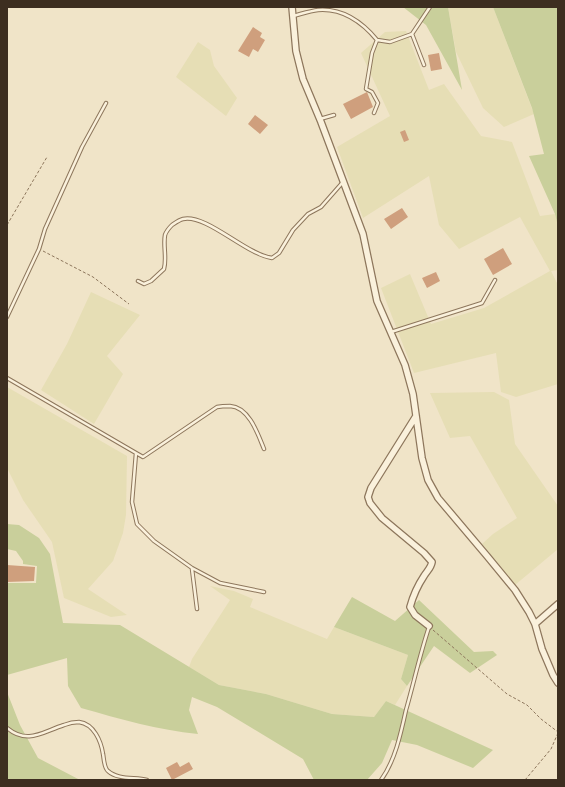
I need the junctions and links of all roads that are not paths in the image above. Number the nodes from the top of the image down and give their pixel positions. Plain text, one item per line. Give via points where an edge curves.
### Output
1 (292, 7) edge
2 (430, 7) edge
3 (293, 16) junction
4 (412, 34) junction
5 (377, 40) junction
6 (424, 65) dead end
7 (106, 102) dead end
8 (374, 114) dead end
9 (334, 115) dead end
10 (320, 119) junction
11 (343, 182) junction
12 (495, 280) dead end
13 (138, 281) dead end
14 (7, 317) edge
15 (390, 332) junction
16 (7, 378) edge
17 (416, 416) junction
18 (264, 449) dead end
19 (136, 453) junction
20 (192, 568) junction
21 (264, 592) dead end
22 (558, 604) edge
23 (197, 609) dead end
24 (535, 624) junction
25 (429, 626) joint
26 (558, 683) edge
27 (7, 728) edge
28 (147, 780) edge
29 (381, 780) edge

1 - 3 street
2 - 4 lane
3 - 5 lane via 319,10 352,16
3 - 10 street via 296,51 303,79
4 - 5 lane via 390,42
4 - 6 lane
5 - 8 lane via 372,53 366,89 372,92 378,103
7 - 14 lane via 76,161
9 - 10 lane
10 - 11 street
11 - 13 lane via 322,208 308,214 293,230 279,253 272,258 254,251 214,227 182,219 170,227 165,235 164,270 151,282 144,284
11 - 15 street via 362,234 377,301
12 - 15 lane via 482,303
15 - 17 street via 405,365
16 - 19 lane
17 - 24 street via 422,458 428,480 438,498 515,590
17 - 25 street via 371,488 368,497 382,518 432,562 410,606 415,615
18 - 19 lane via 248,414 232,406 217,407 143,457
19 - 20 lane via 132,502 137,524 154,541
20 - 21 lane via 220,582
20 - 23 lane
22 - 24 street
24 - 26 street via 542,649
25 - 29 lane via 401,731 388,771
27 - 28 lane via 23,737 32,737 71,723 86,724 96,734 108,771 115,775

